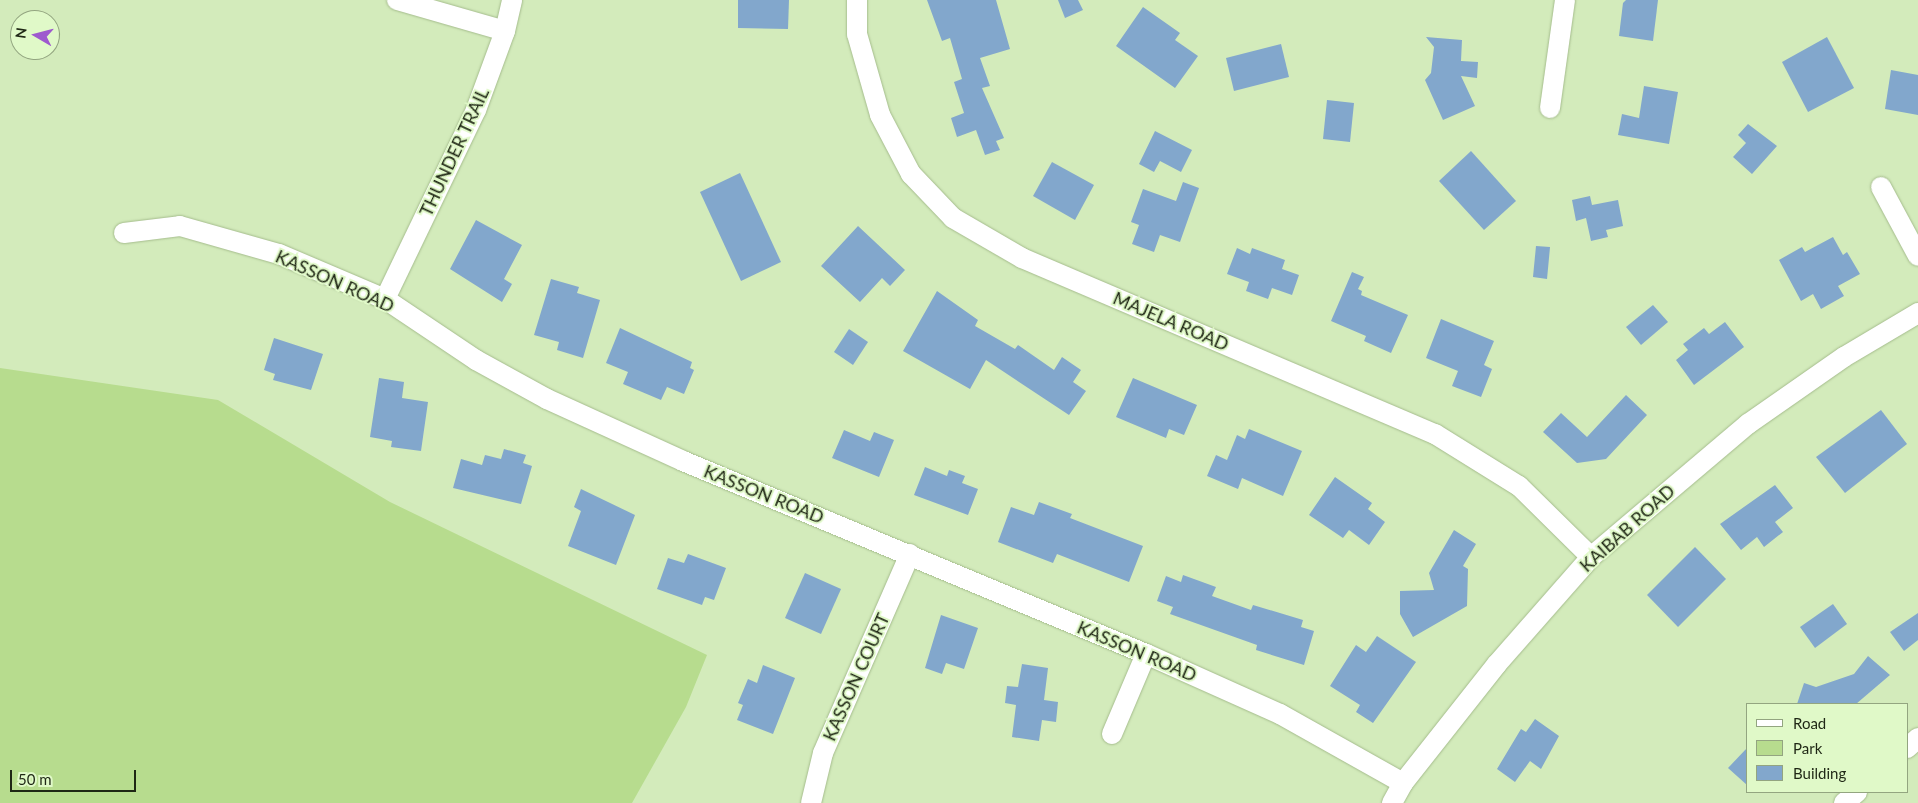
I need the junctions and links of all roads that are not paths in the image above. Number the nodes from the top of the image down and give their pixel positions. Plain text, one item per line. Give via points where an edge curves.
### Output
1 (396, 0) edge
2 (512, 0) edge
3 (857, 0) edge
4 (1564, 0) edge
5 (505, 31) junction
6 (1550, 108) dead end
7 (1881, 187) dead end
8 (124, 233) dead end
9 (1918, 256) edge
10 (385, 299) junction
11 (1918, 313) edge
12 (910, 554) junction
13 (1591, 557) junction
14 (1146, 654) junction
15 (1112, 734) dead end
16 (1918, 738) edge
17 (1908, 747) edge
18 (1403, 783) junction
19 (1856, 793) edge
20 (811, 803) edge
21 (1392, 803) edge
22 (1844, 803) edge

1 - 5 street
2 - 5 street, THUNDER TRAIL
3 - 13 street, MAJELA ROAD via 857,34 880,115 911,174 953,218 1022,258 1435,434 1519,486
4 - 6 street
5 - 10 street, THUNDER TRAIL via 476,110
7 - 9 street
8 - 10 street, KASSON ROAD via 180,226 279,254
10 - 12 street, KASSON ROAD via 476,360 547,398 683,461
11 - 13 street, KAIBAB ROAD via 1844,357 1748,424
12 - 14 street, KASSON ROAD
12 - 20 street, KASSON COURT via 823,753
13 - 18 street, KAIBAB ROAD via 1497,664
14 - 15 street
14 - 18 street, KASSON ROAD via 1280,714
16 - 17 street
18 - 21 street, KAIBAB ROAD
19 - 22 street

